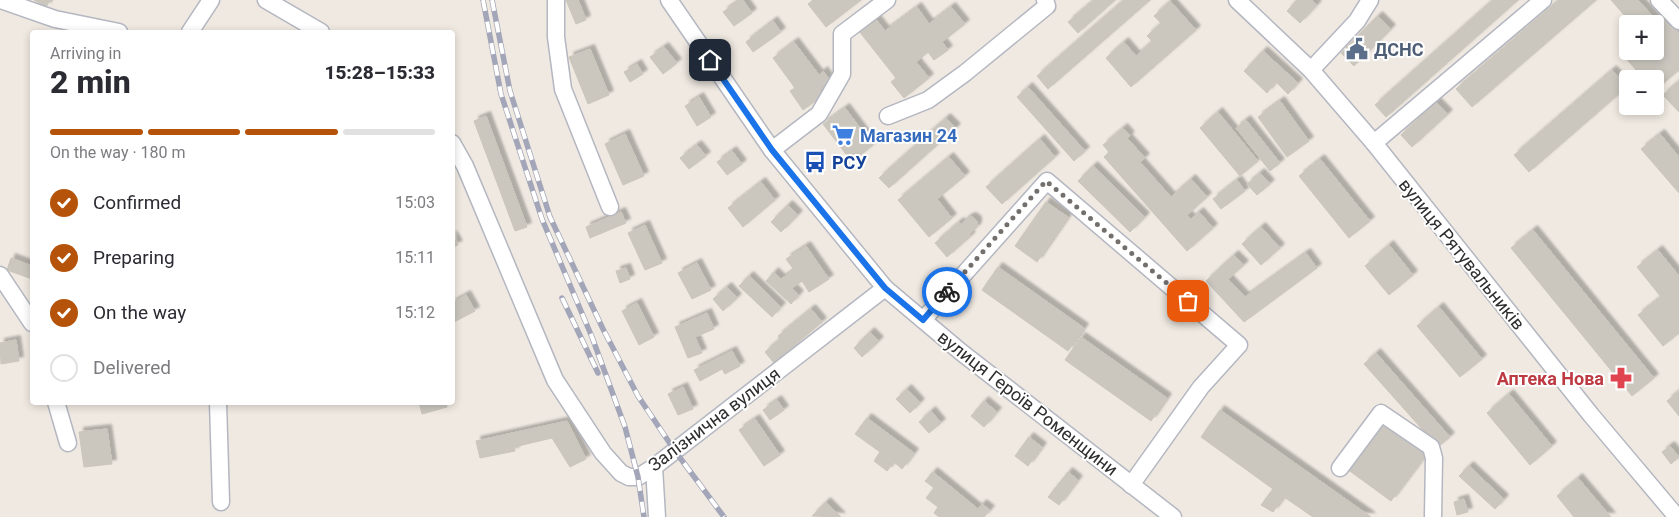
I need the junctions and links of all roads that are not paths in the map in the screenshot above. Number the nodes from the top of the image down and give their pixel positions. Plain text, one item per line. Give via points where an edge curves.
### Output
1 (1, 0) edge
2 (211, 0) edge
3 (266, 0) edge
4 (556, 0) edge
5 (669, 0) edge
6 (887, 0) edge
7 (1045, 0) edge
8 (1237, 0) edge
9 (1370, 0) edge
10 (1543, 0) edge
11 (1659, 0) edge
12 (1679, 22) edge
13 (109, 30) edge
14 (191, 30) edge
15 (318, 30) edge
16 (1311, 70) junction
17 (888, 116) dead end
18 (1374, 143) junction
19 (455, 149) edge
20 (772, 150) junction
21 (610, 207) dead end
22 (0, 275) edge
23 (885, 288) junction
24 (30, 320) edge
25 (923, 320) junction
26 (57, 405) edge
27 (218, 405) edge
28 (68, 443) dead end
29 (654, 467) junction
30 (1340, 468) dead end
31 (1131, 485) junction
32 (221, 502) dead end
33 (658, 517) edge
34 (1173, 517) edge
35 (1432, 517) edge
36 (1677, 517) edge

1 - 13 street via 55,19
2 - 14 street
3 - 15 street
4 - 21 street via 556,37 564,89
5 - 20 street, вулиця Героїв Роменщини
6 - 20 street via 842,34 842,74 819,114
7 - 17 street via 1047,6 965,73 928,100
8 - 16 street, вулиця Рятувальників
9 - 16 street via 1357,21
10 - 18 street
11 - 12 street
16 - 18 street, вулиця Рятувальників
18 - 36 street, вулиця Рятувальників via 1591,415
19 - 29 street, Залізнична вулиця via 555,380 603,453 621,474 638,476
20 - 23 street, вулиця Героїв Роменщини
22 - 24 street
23 - 25 street, вулиця Героїв Роменщини
23 - 29 street, Залізнична вулиця
25 - 31 street, вулиця Героїв Роменщини
25 - 31 street via 1046,181 1239,345 1201,387
26 - 28 street
27 - 32 street
29 - 33 street
30 - 35 street via 1381,413 1431,447 1434,458
31 - 34 street, вулиця Героїв Роменщини

